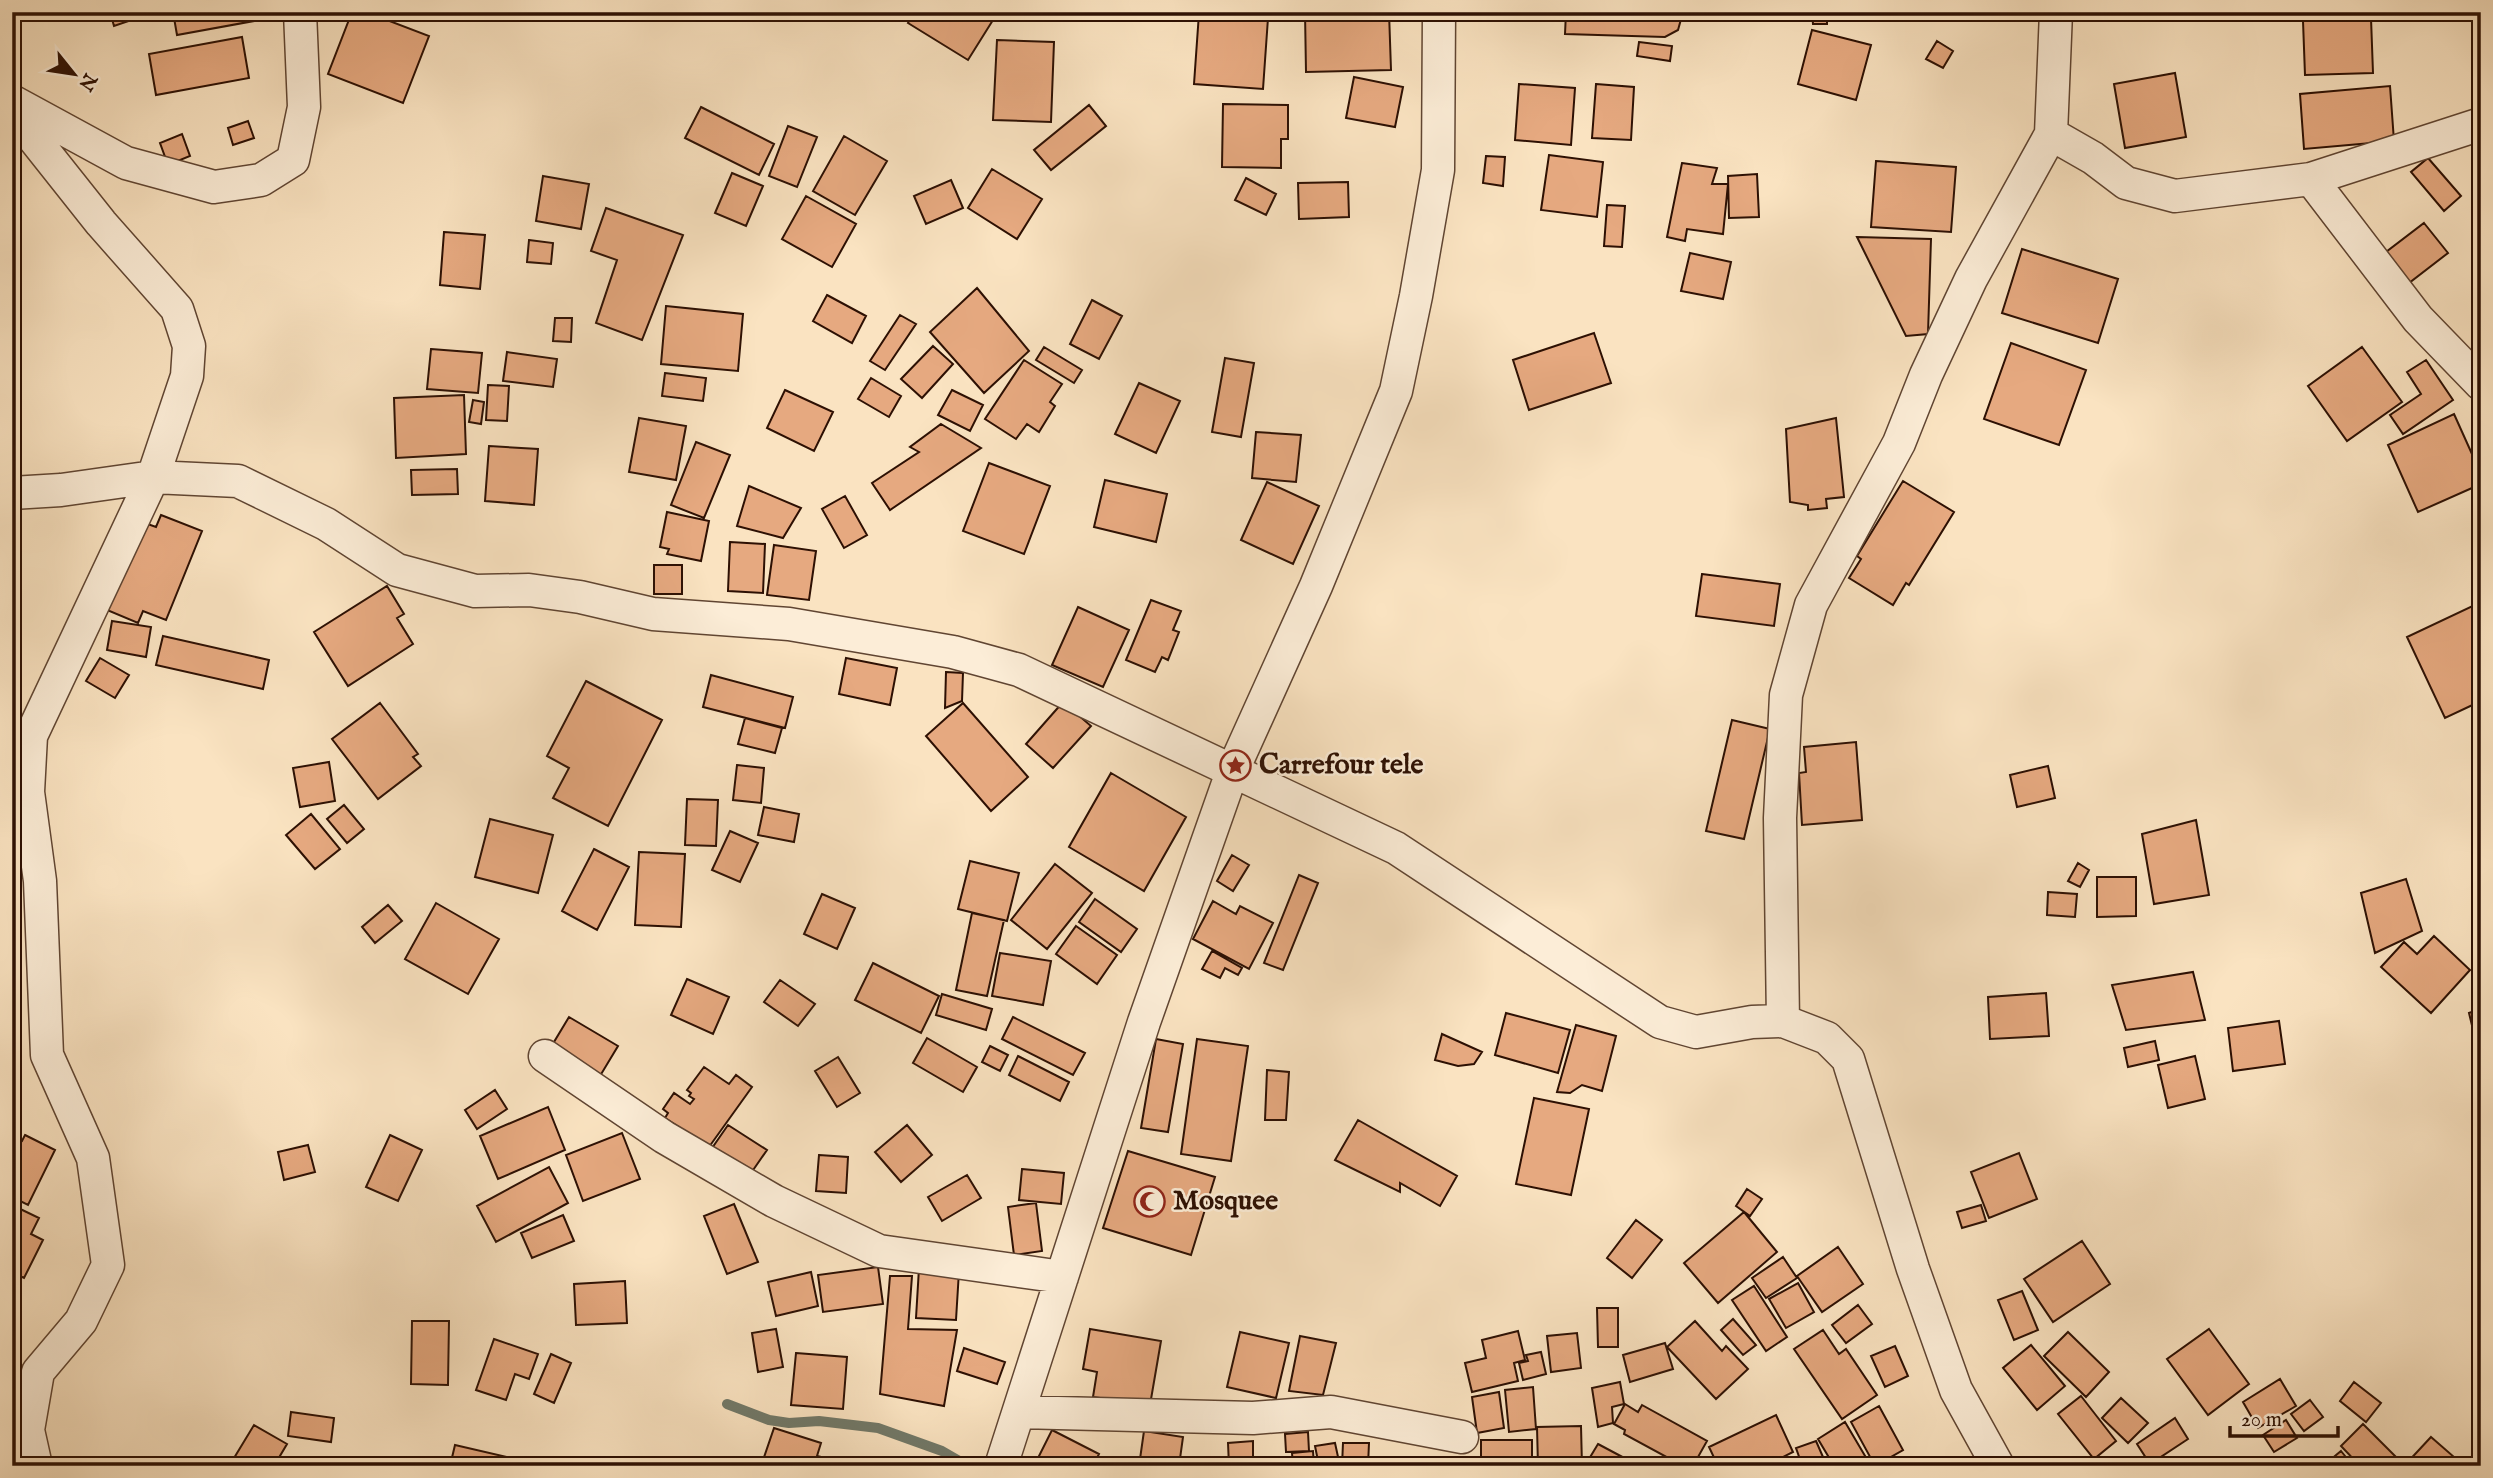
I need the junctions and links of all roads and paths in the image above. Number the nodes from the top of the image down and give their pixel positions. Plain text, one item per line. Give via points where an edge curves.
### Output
1 (300, 12) edge
2 (1439, 12) edge
3 (2056, 12) edge
4 (12, 101) edge
5 (12, 111) edge
6 (2481, 124) edge
7 (2051, 134) junction
8 (2311, 179) junction
9 (2481, 384) edge
10 (153, 477) junction
11 (12, 493) edge
12 (31, 736) junction
13 (12, 766) edge
14 (1232, 772) junction
15 (1783, 1021) junction
16 (545, 1056) dead end
17 (1062, 1277) junction
18 (1019, 1412) junction
19 (1462, 1437) dead end
20 (1005, 1454) edge
21 (36, 1466) edge
22 (1998, 1466) edge

1 - 4 street via 304,107 293,160 261,180 214,187 126,163
2 - 14 street via 1438,170 1396,391 1316,586
3 - 7 street
5 - 10 street via 177,309 189,346 187,376
6 - 8 street
7 - 8 street via 2126,183 2175,196
7 - 15 street via 1971,279 1899,443 1811,605 1786,695 1780,818
8 - 9 street via 2418,319
10 - 11 street
10 - 12 street
10 - 14 street via 238,481 326,524 397,570 475,591 529,590 653,614 789,624 953,652 1019,670
12 - 13 street
12 - 21 street via 28,792 40,881 47,1055 93,1157 108,1265 81,1321 38,1372 28,1430
14 - 15 street via 1396,848 1660,1022 1696,1032
14 - 17 street via 1144,1022
15 - 22 street via 1827,1038 1848,1059 1956,1390
16 - 17 street via 664,1137 774,1201 879,1251
17 - 18 street
18 - 19 street via 1253,1418 1331,1412
18 - 20 street

